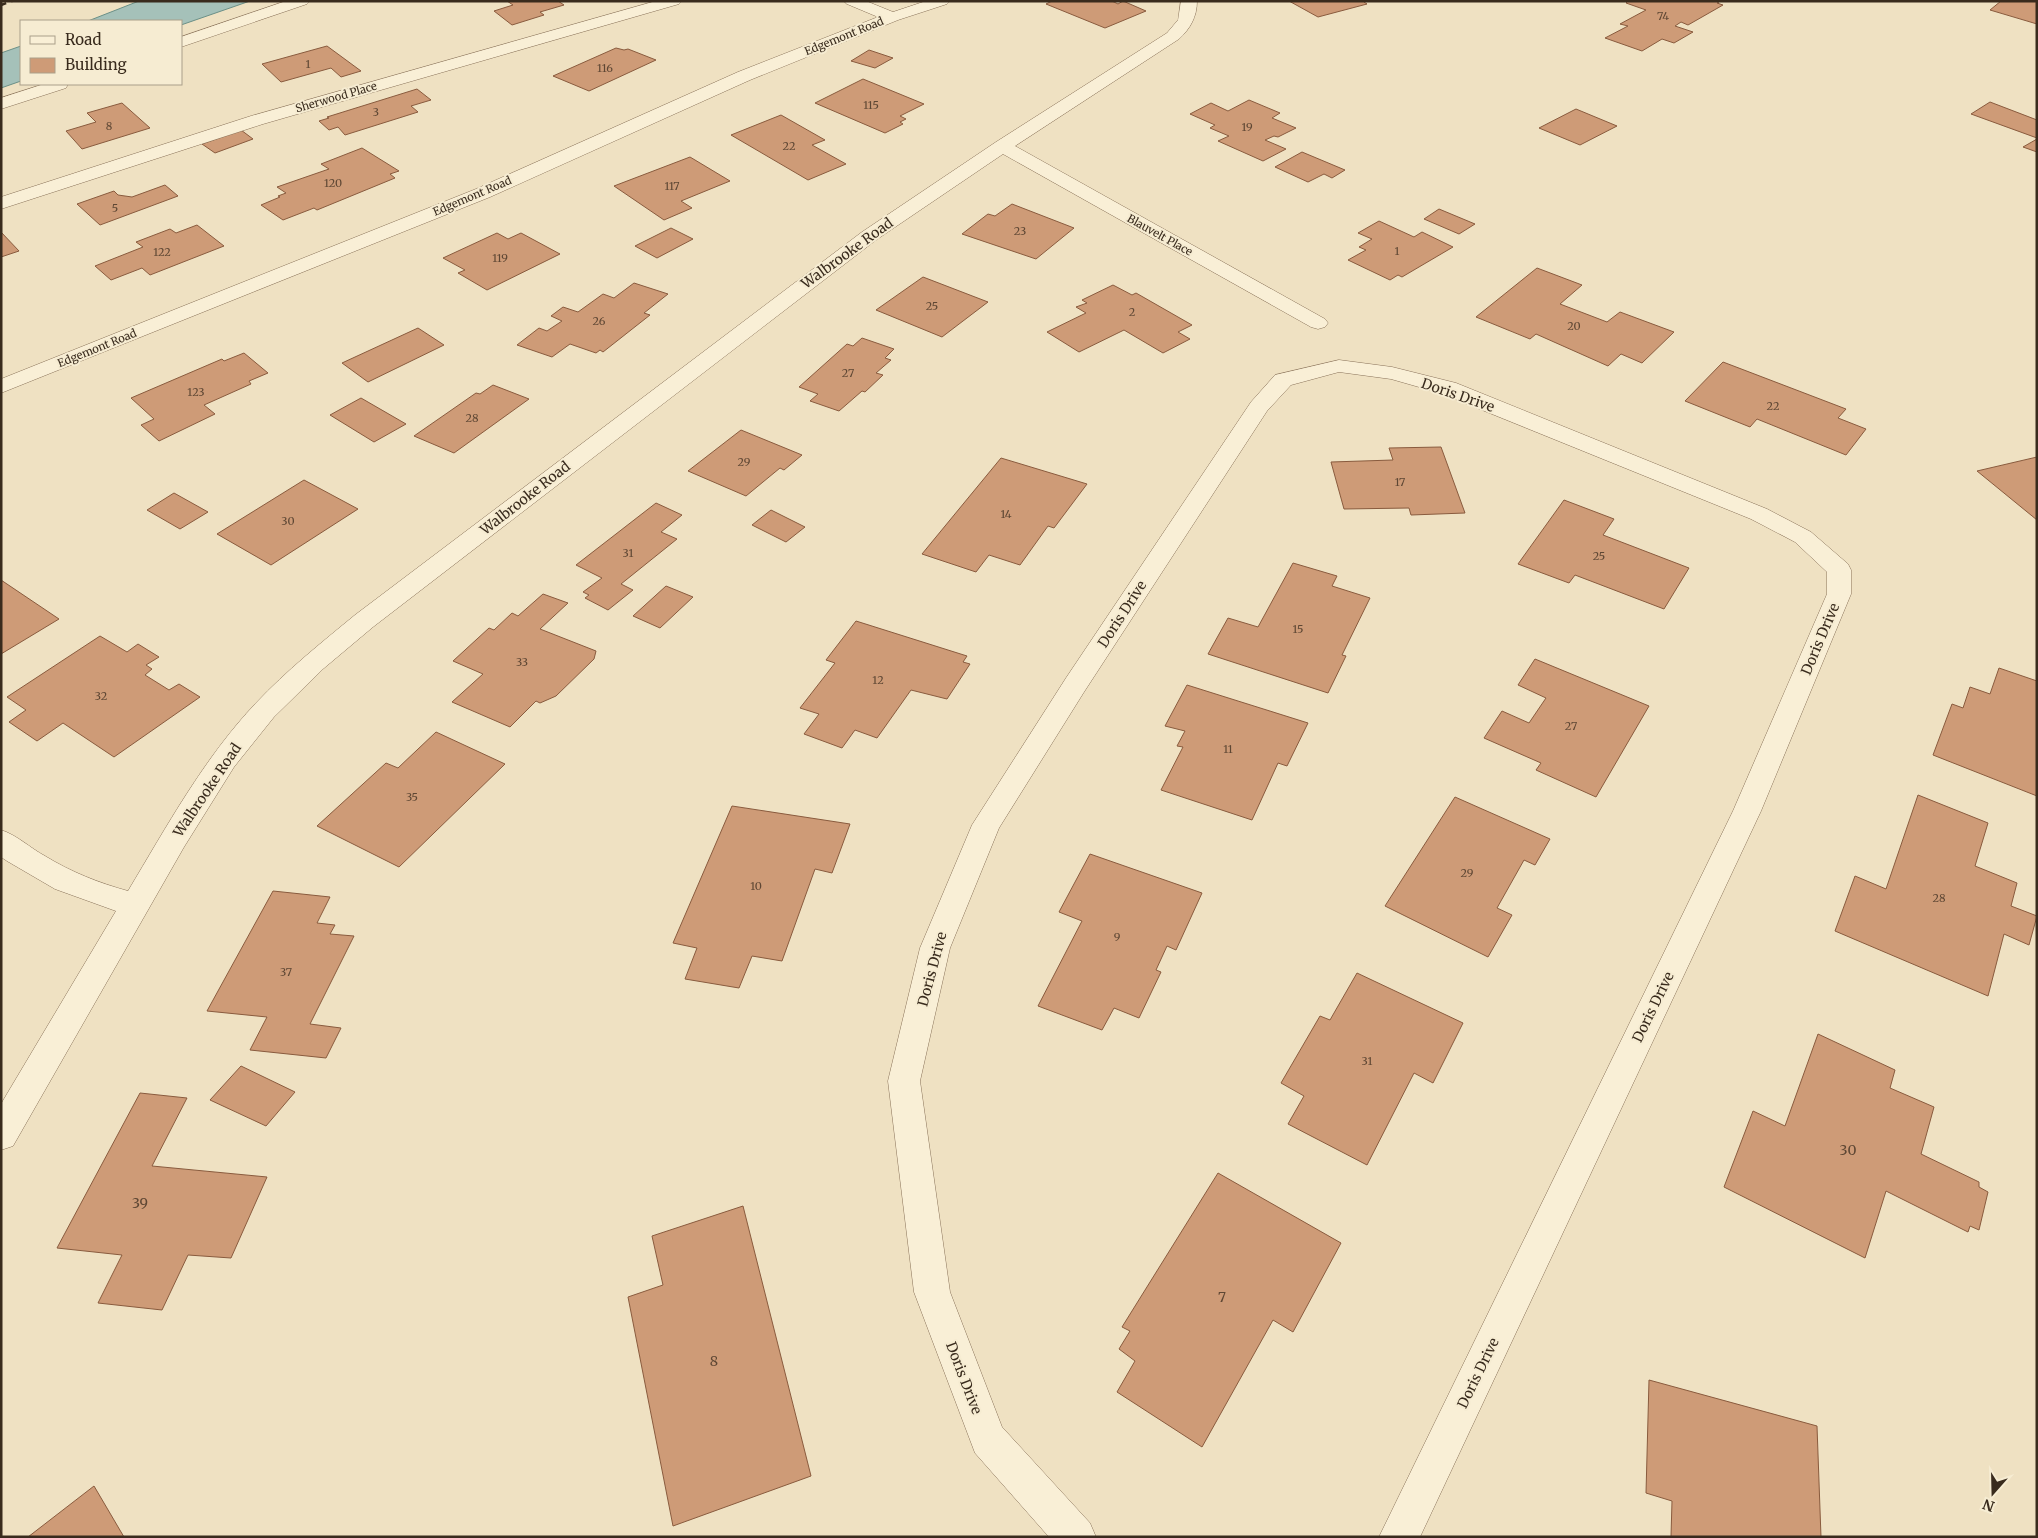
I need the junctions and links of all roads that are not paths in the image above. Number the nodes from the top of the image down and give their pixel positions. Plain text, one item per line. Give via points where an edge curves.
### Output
1 (302, 1) edge
2 (674, 1) edge
3 (852, 1) edge
4 (942, 1) edge
5 (1190, 1) edge
6 (892, 17) junction
7 (182, 42) edge
8 (57, 85) edge
9 (1, 104) edge
10 (1002, 146) junction
11 (1, 203) edge
12 (1318, 323) dead end
13 (1, 387) edge
14 (1, 841) edge
15 (137, 906) junction
16 (1, 1135) edge
17 (1076, 1537) edge
18 (1399, 1537) edge

1 - 7 street
2 - 11 street, Sherwood Place via 257,120
3 - 6 street
4 - 6 street, Edgemont Road
5 - 10 street, Walbrooke Road via 1188,16 1172,36
6 - 13 street, Edgemont Road via 744,76 483,193
8 - 9 street
10 - 12 street, Blauvelt Place
10 - 15 street, Walbrooke Road via 918,202 768,312 314,663 265,710 224,760 174,839
14 - 15 street via 34,865 66,882
15 - 16 street, Walbrooke Road
17 - 18 street, Doris Drive via 988,1440 932,1292 904,1081 935,948 986,825 1074,685 1259,407 1283,380 1339,366 1392,373 1448,388 1759,514 1803,537 1839,570 1839,594 1747,811

